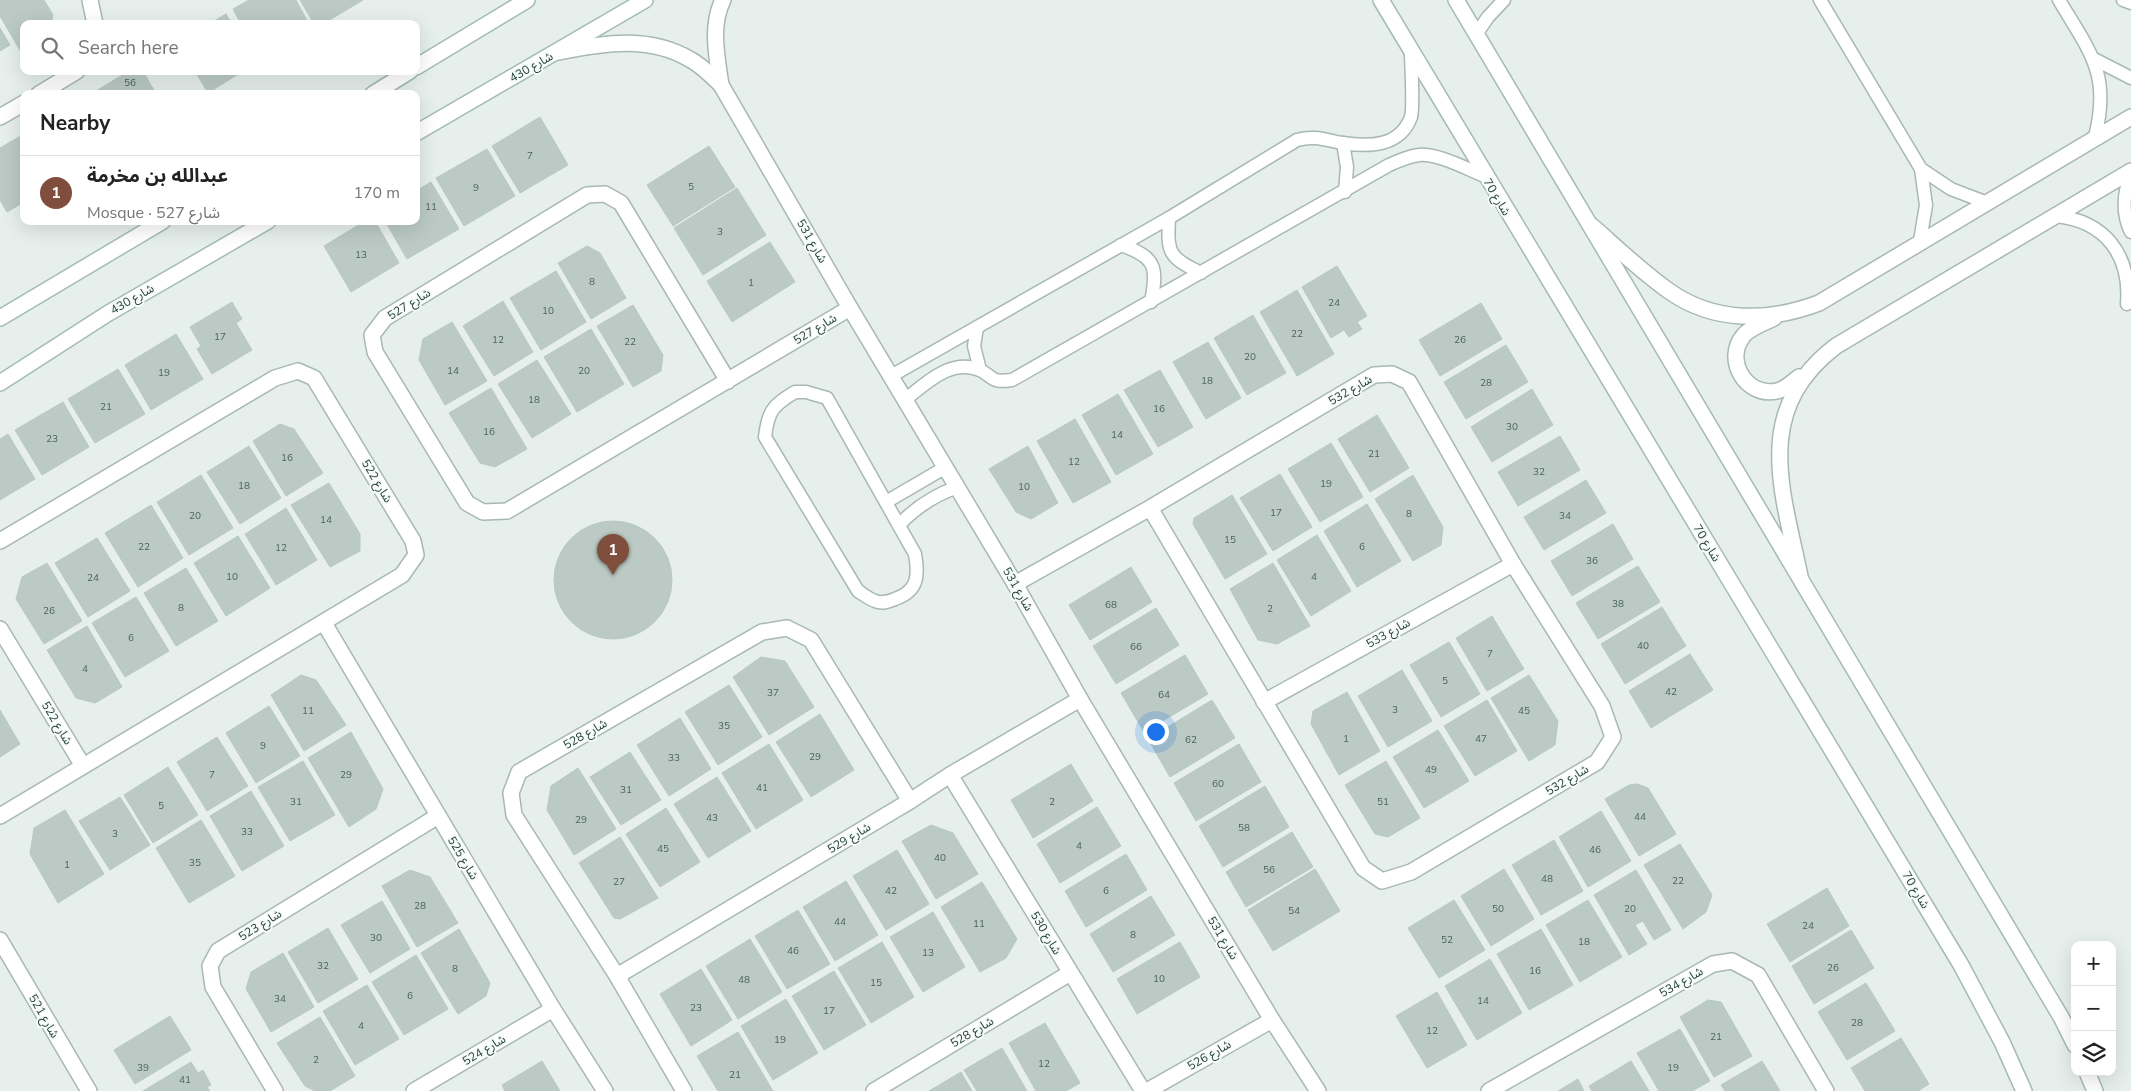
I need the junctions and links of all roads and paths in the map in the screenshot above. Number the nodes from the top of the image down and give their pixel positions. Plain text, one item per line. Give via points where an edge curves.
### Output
1 (90, 0) edge
2 (527, 0) edge
3 (645, 0) edge
4 (723, 0) edge
5 (1381, 0) edge
6 (1456, 0) edge
7 (1504, 0) edge
8 (1820, 0) edge
9 (2059, 0) edge
10 (2123, 0) edge
11 (2131, 3) edge
12 (95, 20) edge
13 (1477, 33) junction
14 (558, 52) junction
15 (1412, 52) junction
16 (2094, 59) junction
17 (420, 66) edge
18 (70, 75) edge
19 (404, 75) edge
20 (2131, 78) edge
21 (721, 85) junction
22 (46, 90) edge
23 (379, 90) edge
24 (20, 105) edge
25 (0, 117) edge
26 (2131, 117) edge
27 (420, 131) edge
28 (2096, 137) junction
29 (1343, 143) junction
30 (1921, 169) junction
31 (2131, 173) edge
32 (1485, 176) junction
33 (1345, 192) junction
34 (1985, 202) junction
35 (2056, 216) junction
36 (1168, 218) junction
37 (156, 225) edge
38 (261, 225) edge
39 (1592, 226) junction
40 (2131, 232) edge
41 (1920, 241) junction
42 (1121, 245) junction
43 (1201, 273) junction
44 (1151, 302) junction
45 (2127, 304) dead end
46 (850, 308) junction
47 (1780, 315) junction
48 (0, 318) edge
49 (977, 328) junction
50 (1809, 369) junction
51 (980, 370) junction
52 (891, 376) junction
53 (728, 381) junction
54 (0, 383) edge
55 (906, 399) junction
56 (946, 468) junction
57 (958, 487) junction
58 (886, 502) junction
59 (1150, 508) junction
60 (899, 525) junction
61 (0, 541) edge
62 (1513, 564) junction
63 (1801, 580) junction
64 (1015, 584) junction
65 (324, 624) junction
66 (0, 629) edge
67 (1080, 699) junction
68 (1264, 702) junction
69 (83, 766) junction
70 (950, 775) junction
71 (910, 802) junction
72 (0, 816) edge
73 (438, 816) junction
74 (0, 942) edge
75 (1070, 973) junction
76 (617, 976) junction
77 (553, 1009) junction
78 (1272, 1020) junction
79 (2071, 1037) edge
80 (2088, 1076) edge
81 (89, 1091) edge
82 (275, 1091) edge
83 (414, 1091) edge
84 (605, 1091) edge
85 (684, 1091) edge
86 (874, 1091) edge
87 (1145, 1091) edge
88 (1318, 1091) edge
89 (1489, 1091) edge
90 (1826, 1091) edge
91 (2024, 1091) edge
92 (2094, 1091) edge

1 - 12 street
2 - 17 street
3 - 14 street, شارع 430
4 - 21 street, شارع 531 via 716,27
5 - 15 street, شارع 70
6 - 13 street
7 - 13 lane
8 - 30 lane
9 - 16 lane
10 - 11 lane
13 - 39 street
14 - 21 street, شارع 531 via 614,42 667,48 692,60
14 - 27 street, شارع 430
15 - 29 lane via 1411,116 1404,130 1393,140 1378,145
15 - 32 street, شارع 70
16 - 20 lane
16 - 28 lane via 2099,74 2101,106
18 - 22 street
19 - 23 street
21 - 46 street, شارع 531
24 - 25 street
26 - 28 street
28 - 34 street
29 - 33 lane via 1347,167
29 - 36 lane via 1316,137 1297,140
30 - 34 lane via 1951,189
30 - 41 lane via 1926,205
31 - 35 street
31 - 40 lane via 2124,198
32 - 33 lane via 1435,156 1420,154 1389,165
32 - 91 street, شارع 70 via 1961,965
33 - 43 lane
34 - 41 street
35 - 45 lane via 2070,217 2090,225 2116,249 2127,276
35 - 50 street via 1836,346
36 - 42 lane
36 - 43 lane via 1168,242 1177,261
37 - 48 street
38 - 54 street, شارع 430 via 106,314
39 - 47 street via 1668,291 1685,300 1702,308 1740,316
39 - 63 street
41 - 47 street via 1819,302
42 - 44 lane via 1139,252 1151,263 1156,279
42 - 49 lane
43 - 44 lane
44 - 51 lane via 1012,380 992,380
46 - 52 street, شارع 531
46 - 53 street, شارع 527
47 - 50 street via 1743,336 1736,353 1738,371 1750,386 1767,392 1785,388
49 - 51 lane via 974,346
49 - 52 lane
50 - 63 street via 1786,412 1778,458
51 - 55 lane via 963,367 949,370 930,378
52 - 55 street, شارع 531
53 - 53 street, شارع 527 via 507,511 483,512 467,503 375,352 372,335 385,318 587,195 605,194 621,203
55 - 56 street, شارع 531
56 - 57 street, شارع 531
56 - 58 lane
57 - 60 lane via 931,498
57 - 64 street, شارع 531
58 - 60 lane
58 - 60 lane via 827,398 795,392 778,402 767,418 765,437 858,591 875,602 885,603 905,596 916,582 915,554
59 - 62 street, شارع 532 via 1374,376 1392,374 1409,382
59 - 64 street, شارع 532
59 - 68 street, شارع 532
61 - 65 street, شارع 522 via 275,378 298,371 314,378 414,541 416,555 402,575
62 - 68 street, شارع 533
62 - 68 street, شارع 532 via 1602,706 1613,737 1597,762 1410,872 1382,881 1363,868
63 - 79 street
64 - 67 street, شارع 531
65 - 69 street, شارع 522
65 - 73 street, شارع 525
66 - 69 street, شارع 522
67 - 70 street, شارع 529
67 - 78 street, شارع 531
69 - 72 street, شارع 522
70 - 71 street, شارع 529
70 - 75 street, شارع 530
71 - 76 street, شارع 529
71 - 76 street, شارع 528 via 812,640 787,628 762,632 519,772 511,793 514,815
73 - 77 street, شارع 525
73 - 82 street, شارع 523 via 218,951 210,966 213,987
74 - 81 street, شارع 521
75 - 86 street, شارع 528
75 - 87 street, شارع 530
76 - 85 street, شارع 528
77 - 83 street, شارع 524
77 - 84 street, شارع 525
78 - 87 street, شارع 526
78 - 88 street, شارع 531
80 - 92 street
89 - 90 street, شارع 534 via 1713,964 1732,961 1758,975

